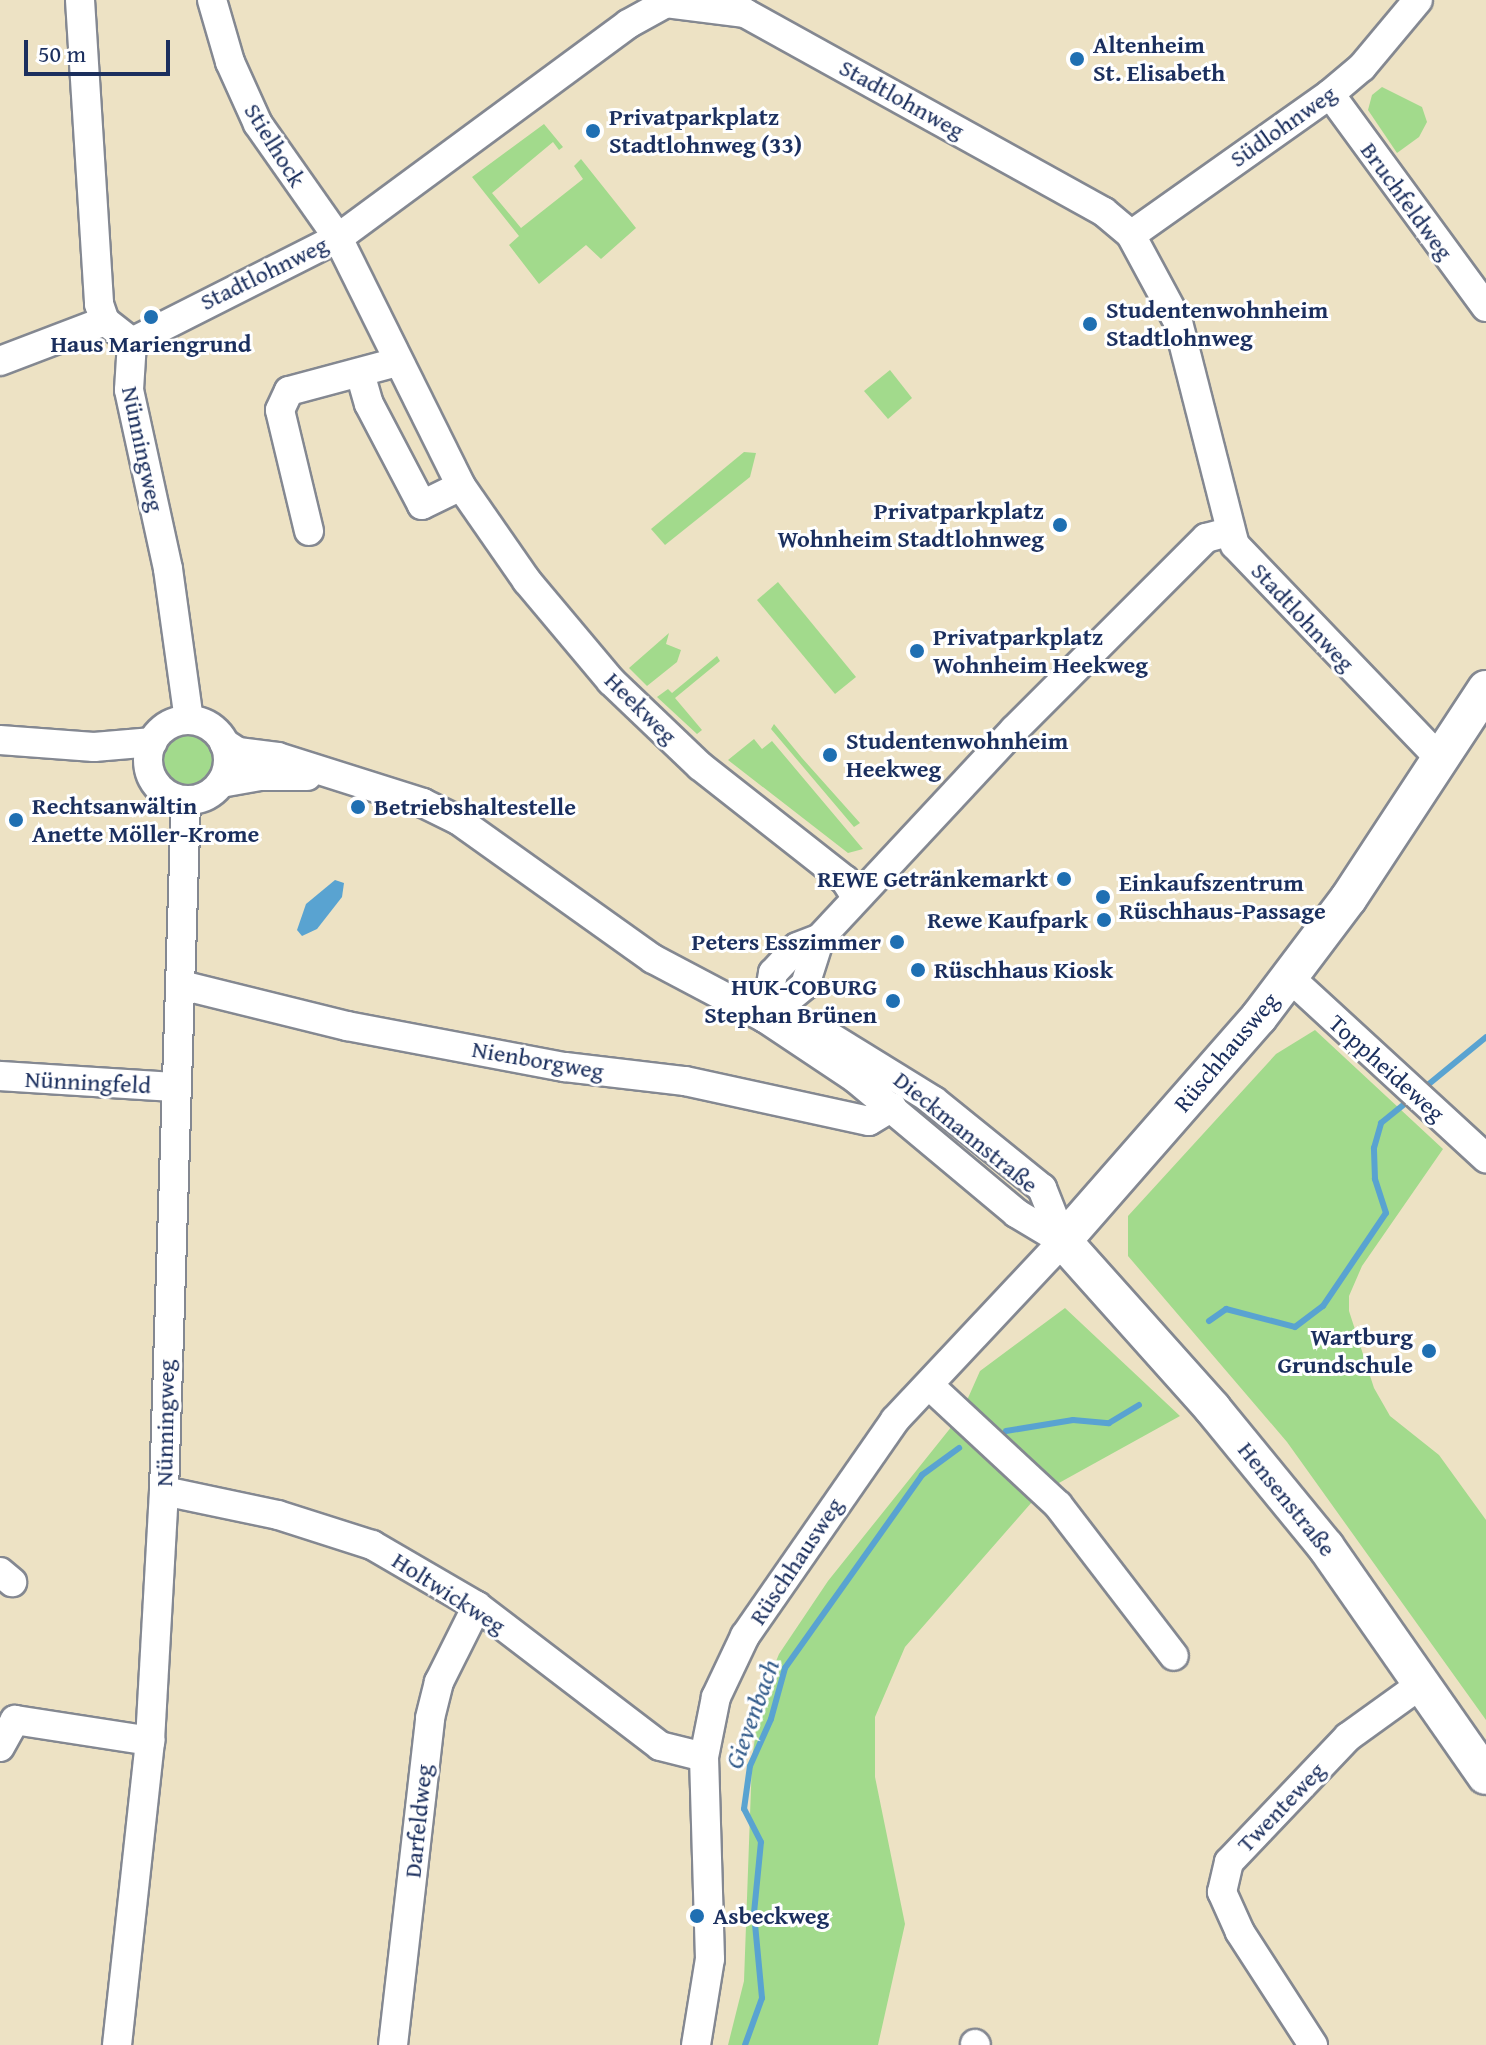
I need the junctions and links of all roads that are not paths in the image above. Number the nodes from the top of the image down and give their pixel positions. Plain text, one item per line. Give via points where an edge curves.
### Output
1 (80, 0) edge
2 (212, 0) edge
3 (1418, 0) edge
4 (665, 2) edge
5 (1330, 94) junction
6 (1131, 235) junction
7 (338, 238) junction
8 (1486, 307) edge
9 (105, 321) junction
10 (132, 342) junction
11 (0, 361) edge
12 (397, 362) junction
13 (360, 373) junction
14 (461, 486) junction
15 (309, 531) dead end
16 (1229, 532) junction
17 (1486, 689) edge
18 (189, 720) junction
19 (0, 740) edge
20 (153, 742) junction
21 (224, 743) junction
22 (0, 758) edge
23 (1440, 759) junction
24 (151, 774) junction
25 (326, 776) junction
26 (221, 783) junction
27 (186, 800) junction
28 (856, 897) junction
29 (1289, 977) junction
30 (181, 985) junction
31 (765, 1018) junction
32 (0, 1076) edge
33 (176, 1087) junction
34 (892, 1107) junction
35 (1486, 1158) edge
36 (1063, 1241) junction
37 (931, 1387) junction
38 (164, 1491) junction
39 (477, 1606) junction
40 (1174, 1656) dead end
41 (1423, 1683) junction
42 (150, 1741) junction
43 (0, 1747) edge
44 (704, 1757) junction
45 (1486, 1776) edge
46 (117, 2045) edge
47 (393, 2045) edge
48 (696, 2045) edge
49 (1313, 2045) edge

1 - 9 street via 97,290
2 - 7 street, Stielhock via 230,62 258,124
3 - 5 street, Südlohnweg via 1371,57
4 - 6 street, Stadtlohnweg via 745,13 1104,212
4 - 7 street, Stadtlohnweg
5 - 6 street, Südlohnweg
5 - 8 street, Bruchfeldweg
6 - 16 street, Stadtlohnweg via 1178,322
7 - 10 street, Stadtlohnweg
7 - 12 street, Heekweg
9 - 10 street
9 - 11 street
10 - 18 street, Nünningweg via 129,390 168,569
12 - 13 street
12 - 14 street, Heekweg
13 - 14 street via 369,404 422,505
13 - 15 street via 289,391 280,410
14 - 28 street, Heekweg via 542,600 611,681 700,766 845,880
16 - 23 street, Stadtlohnweg via 1235,545
16 - 28 street via 1206,538
17 - 23 main road, Rüschhausweg
18 - 20 street via 167,726
18 - 21 street, Dieckmannstraße via 210,726
19 - 20 street via 105,747
20 - 24 street
21 - 25 street, Dieckmannstraße via 238,752 278,757
21 - 26 street via 228,764
22 - 24 street via 113,765
23 - 29 main road, Rüschhausweg via 1348,899
24 - 27 street via 165,792
25 - 26 street, Dieckmannstraße via 260,776
25 - 31 street, Dieckmannstraße via 423,803 458,820 653,959
26 - 27 street, Dieckmannstraße via 200,798
27 - 30 street, Nünningweg
28 - 31 street via 820,938 797,947 773,973
29 - 35 street, Toppheideweg
29 - 36 main road, Rüschhausweg
30 - 33 street, Nünningweg
30 - 34 street, Nienborgweg via 347,1026 565,1067 685,1081 869,1121
31 - 34 street, Dieckmannstraße
31 - 36 street, Dieckmannstraße via 824,1033 934,1101 1042,1188
32 - 33 street, Nünningfeld
33 - 38 street, Nünningweg
34 - 36 street, Dieckmannstraße via 1016,1213
36 - 37 street, Rüschhausweg
36 - 41 main road, Hensenstraße via 1265,1469
37 - 40 street via 1058,1505
37 - 44 street, Rüschhausweg via 895,1420 745,1636 716,1697
38 - 39 street, Holtwickweg via 359,1539
38 - 42 street, Nünningweg
39 - 44 street, Holtwickweg via 660,1746
39 - 47 street, Darfeldweg via 439,1682 430,1718
41 - 45 main road, Hensenstraße
41 - 49 street, Twenteweg via 1348,1737 1229,1862 1222,1892 1240,1932
42 - 43 street via 15,1720
42 - 46 street, Nünningweg
44 - 48 street, Rüschhausweg via 710,1959

